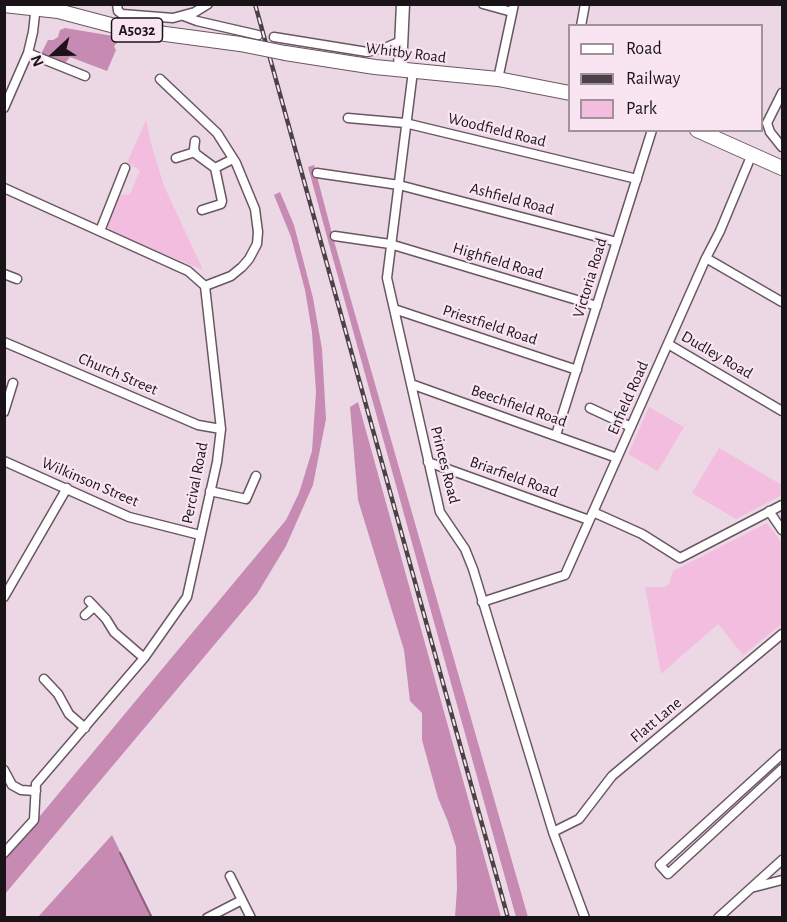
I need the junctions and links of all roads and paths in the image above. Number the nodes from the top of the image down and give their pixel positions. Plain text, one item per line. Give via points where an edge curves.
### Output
1 (208, 4) edge
2 (403, 4) edge
3 (483, 4) edge
4 (585, 4) edge
5 (4, 5) edge
6 (36, 6) edge
7 (117, 6) edge
8 (513, 8) edge
9 (184, 16) junction
10 (580, 24) edge
11 (258, 35) dead end
12 (274, 37) dead end
13 (401, 41) junction
14 (28, 53) junction
15 (407, 70) junction
16 (85, 76) dead end
17 (160, 79) dead end
18 (498, 79) junction
19 (568, 89) edge
20 (783, 93) edge
21 (4, 108) edge
22 (348, 118) dead end
23 (405, 123) junction
24 (767, 123) junction
25 (651, 132) edge
26 (702, 132) edge
27 (762, 136) dead end
28 (195, 141) dead end
29 (783, 147) edge
30 (195, 152) junction
31 (752, 153) junction
32 (177, 158) dead end
33 (233, 159) junction
34 (782, 165) edge
35 (125, 168) dead end
36 (215, 168) junction
37 (318, 173) dead end
38 (637, 179) junction
39 (399, 185) junction
40 (4, 188) edge
41 (202, 210) dead end
42 (100, 231) junction
43 (334, 236) dead end
44 (617, 242) junction
45 (390, 244) junction
46 (706, 258) junction
47 (4, 274) edge
48 (17, 279) dead end
49 (205, 286) junction
50 (783, 302) edge
51 (597, 306) junction
52 (394, 309) junction
53 (4, 342) edge
54 (668, 344) junction
55 (577, 370) junction
56 (13, 382) dead end
57 (411, 384) junction
58 (590, 408) dead end
59 (783, 411) edge
60 (4, 412) edge
61 (632, 426) junction
62 (221, 429) junction
63 (556, 435) junction
64 (617, 458) junction
65 (4, 461) edge
66 (428, 462) junction
67 (256, 476) dead end
68 (67, 488) junction
69 (210, 491) junction
70 (783, 504) edge
71 (770, 512) junction
72 (591, 516) junction
73 (783, 530) edge
74 (201, 535) junction
75 (4, 597) edge
76 (482, 602) junction
77 (84, 615) dead end
78 (783, 634) edge
79 (144, 658) junction
80 (39, 692) dead end
81 (85, 728) junction
82 (783, 754) edge
83 (783, 769) edge
84 (4, 770) edge
85 (36, 788) junction
86 (723, 808) junction
87 (731, 816) junction
88 (553, 832) junction
89 (4, 853) edge
90 (783, 860) edge
91 (230, 876) dead end
92 (783, 880) edge
93 (751, 888) junction
94 (242, 900) junction
95 (207, 918) edge
96 (251, 918) edge
97 (585, 918) edge
98 (718, 918) edge

1 - 9 street
2 - 13 street
3 - 8 street
4 - 10 street
5 - 6 main road, A5032
6 - 14 street
6 - 15 main road, Whitby Road / A5032, bridge via 111,26
7 - 9 street via 122,14
8 - 18 street
9 - 11 street
12 - 13 street, Whitby Road via 367,52
13 - 15 street
14 - 16 street
14 - 21 street
15 - 18 main road, Whitby Road / A5032
15 - 23 street, Princes Road
17 - 33 street via 217,133
18 - 19 main road, Whitby Road / A5032
20 - 24 street
22 - 23 street, Woodfield Road
23 - 38 street, Woodfield Road
23 - 39 street, Princes Road
24 - 27 street
24 - 29 street
25 - 38 street, Victoria Road
26 - 31 main road
28 - 30 street
30 - 32 street
30 - 36 street
31 - 34 main road
31 - 46 street, Enfield Road
33 - 36 street
33 - 49 street via 255,209 257,244 249,259 231,276
35 - 42 street
36 - 41 street via 222,201
37 - 39 street, Ashfield Road
38 - 44 street, Victoria Road
39 - 44 street, Ashfield Road
39 - 45 street, Princes Road
40 - 42 street
42 - 49 street via 188,270
43 - 45 street, Highfield Road
44 - 51 street, Victoria Road
45 - 51 street, Highfield Road
45 - 52 street, Princes Road via 387,278
46 - 50 street
46 - 54 street, Enfield Road
47 - 48 street
49 - 62 street, Percival Road
51 - 55 street, Victoria Road
52 - 55 street, Priestfield Road
52 - 57 street, Princes Road
53 - 62 street, Church Street via 198,425
54 - 59 street, Dudley Road
54 - 61 street, Enfield Road
55 - 63 street, Victoria Road
56 - 60 street
57 - 63 street, Beechfield Road
57 - 66 street, Princes Road
58 - 61 street
61 - 64 street, Enfield Road
62 - 69 street, Percival Road
63 - 64 street, Beechfield Road
64 - 72 street, Enfield Road
65 - 68 street, Wilkinson Street
66 - 72 street, Briarfield Road
66 - 76 street, Princes Road via 440,512 465,549
67 - 69 street via 246,499
68 - 74 street, Wilkinson Street via 129,517
68 - 75 street
69 - 74 street, Percival Road
70 - 71 street
71 - 72 street, Briarfield Road via 680,558 642,534
71 - 73 street
72 - 76 street, Enfield Road via 565,575
74 - 79 street, Percival Road via 187,597
76 - 88 street, Princes Road
77 - 79 street via 92,604 114,632
78 - 88 street, Flatt Lane via 612,776 579,819
79 - 81 street, Percival Road
80 - 81 street via 46,681 69,714
81 - 85 street, Percival Road
82 - 86 street
83 - 87 street
84 - 85 street via 12,785 21,790
85 - 89 street via 34,820
86 - 87 street
86 - 87 street via 660,865 668,874
88 - 97 street, Princes Road
90 - 93 street
91 - 94 street
92 - 93 street
93 - 98 street
94 - 95 street
94 - 96 street

